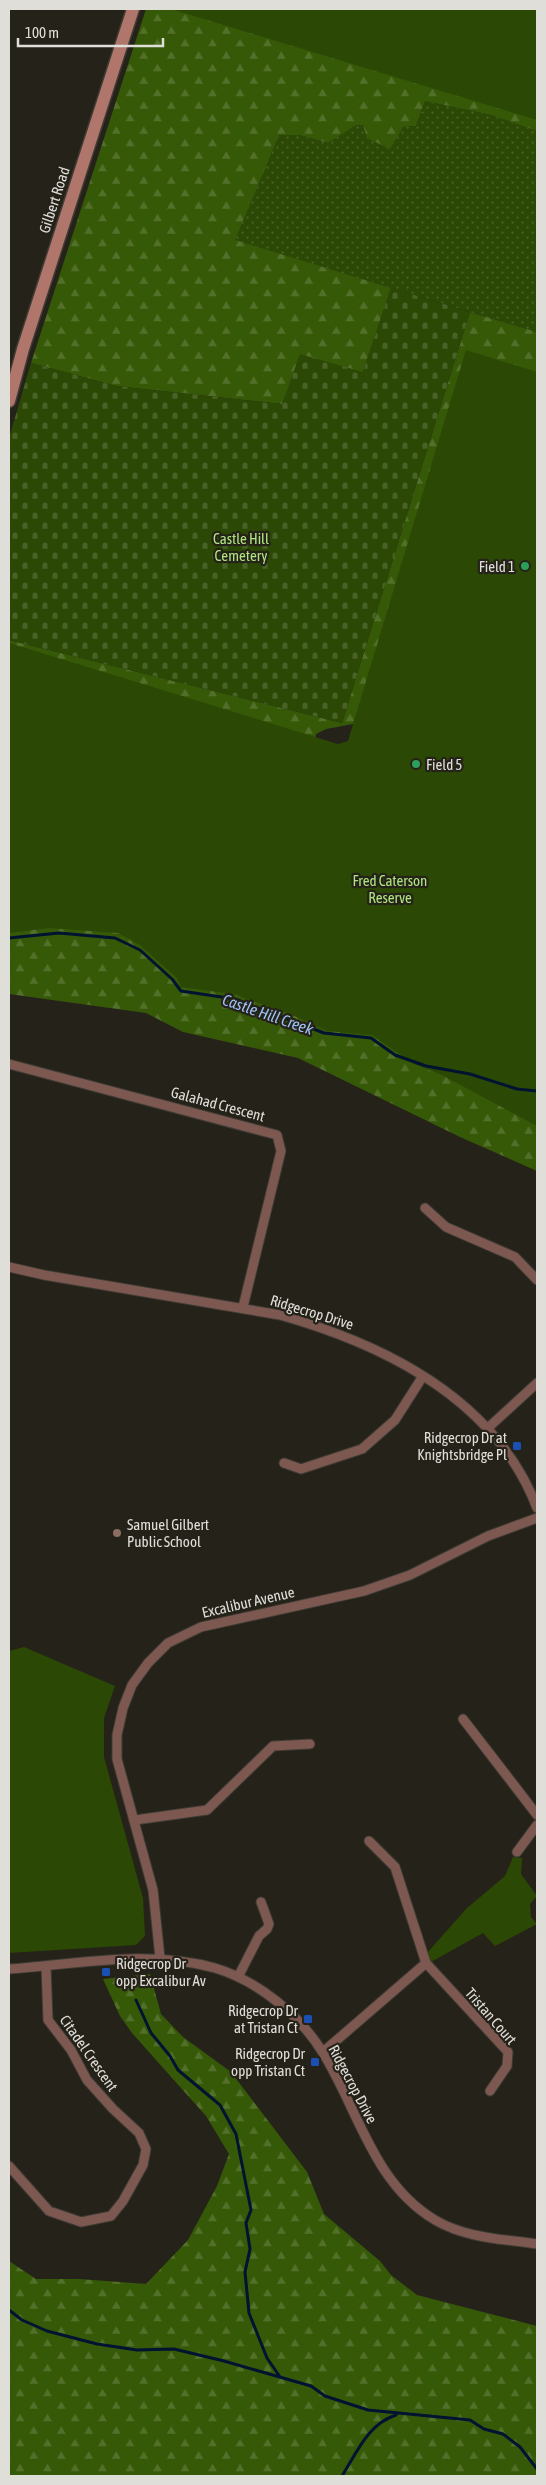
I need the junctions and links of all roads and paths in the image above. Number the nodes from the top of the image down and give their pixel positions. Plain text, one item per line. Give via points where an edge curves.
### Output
1 (133, 9) edge
2 (9, 401) edge
3 (9, 1064) edge
4 (425, 1208) dead end
5 (9, 1267) edge
6 (537, 1280) edge
7 (244, 1307) junction
8 (423, 1376) junction
9 (537, 1383) edge
10 (489, 1428) junction
11 (284, 1463) dead end
12 (537, 1508) edge
13 (537, 1518) edge
14 (463, 1719) dead end
15 (310, 1744) dead end
16 (537, 1815) edge
17 (135, 1820) junction
18 (537, 1825) edge
19 (369, 1841) dead end
20 (517, 1852) dead end
21 (260, 1902) dead end
22 (160, 1958) junction
23 (426, 1963) junction
24 (46, 1966) junction
25 (9, 1969) edge
26 (238, 1977) junction
27 (323, 2052) junction
28 (490, 2091) dead end
29 (9, 2166) edge
30 (537, 2244) edge

1 - 2 main road, Gilbert Road
3 - 7 street, Galahad Crescent via 277,1135 281,1151
4 - 6 street via 446,1227 515,1257
5 - 7 street, Ridgecrop Drive
7 - 8 street, Ridgecrop Drive via 340,1334
8 - 10 street, Ridgecrop Drive
8 - 11 street via 395,1420 362,1449 301,1469
9 - 10 street
10 - 12 street, Ridgecrop Drive via 521,1473
13 - 17 street, Excalibur Avenue via 488,1536 410,1575 364,1591 201,1627 168,1643 132,1685 117,1734 117,1759
14 - 16 street
15 - 17 street via 273,1746 207,1810
17 - 22 street, Excalibur Avenue via 153,1890
18 - 20 street
19 - 23 street, Tristan Court via 395,1867
21 - 26 street via 269,1924 259,1936
22 - 24 street, Ridgecrop Drive
22 - 26 street, Ridgecrop Drive via 215,1968
23 - 27 street
23 - 28 street, Tristan Court via 508,2052 507,2066
24 - 25 street, Ridgecrop Drive
24 - 29 street, Citadel Crescent via 48,2020 71,2050 87,2080 139,2133 146,2149 143,2165 123,2201 111,2216 90,2221 64,2218 49,2211
26 - 27 street, Ridgecrop Drive via 270,1996 296,2018
27 - 30 street, Ridgecrop Drive via 386,2176 408,2200 435,2220 461,2231

